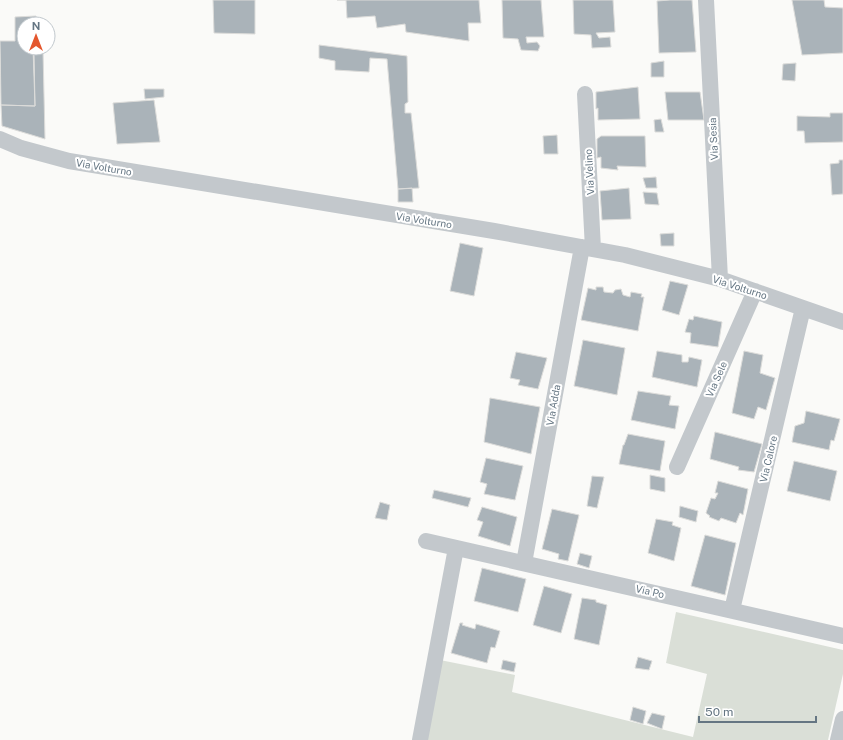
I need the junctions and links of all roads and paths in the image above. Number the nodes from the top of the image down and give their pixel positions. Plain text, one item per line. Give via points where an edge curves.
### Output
1 (706, 0) edge
2 (586, 94) dead end
3 (0, 139) edge
4 (588, 248) junction
5 (720, 279) junction
6 (755, 291) junction
7 (803, 308) junction
8 (843, 322) edge
9 (676, 467) dead end
10 (426, 540) dead end
11 (456, 548) junction
12 (524, 563) junction
13 (732, 610) junction
14 (843, 636) edge
15 (843, 718) edge
16 (420, 740) edge
17 (838, 740) edge

1 - 5 street, Via Sesia
2 - 4 street, Via Velino
3 - 4 street, Via Volturno via 21,148 69,161
4 - 5 street, Via Volturno
4 - 12 street, Via Adda
5 - 6 street, Via Volturno
6 - 7 street, Via Volturno
6 - 9 street, Via Sele
7 - 8 street, Via Volturno
7 - 13 street, Via Calore
10 - 11 street, Via Po
11 - 12 street, Via Po
11 - 16 street
12 - 13 street, Via Po
13 - 14 street, Via Po
15 - 17 street

